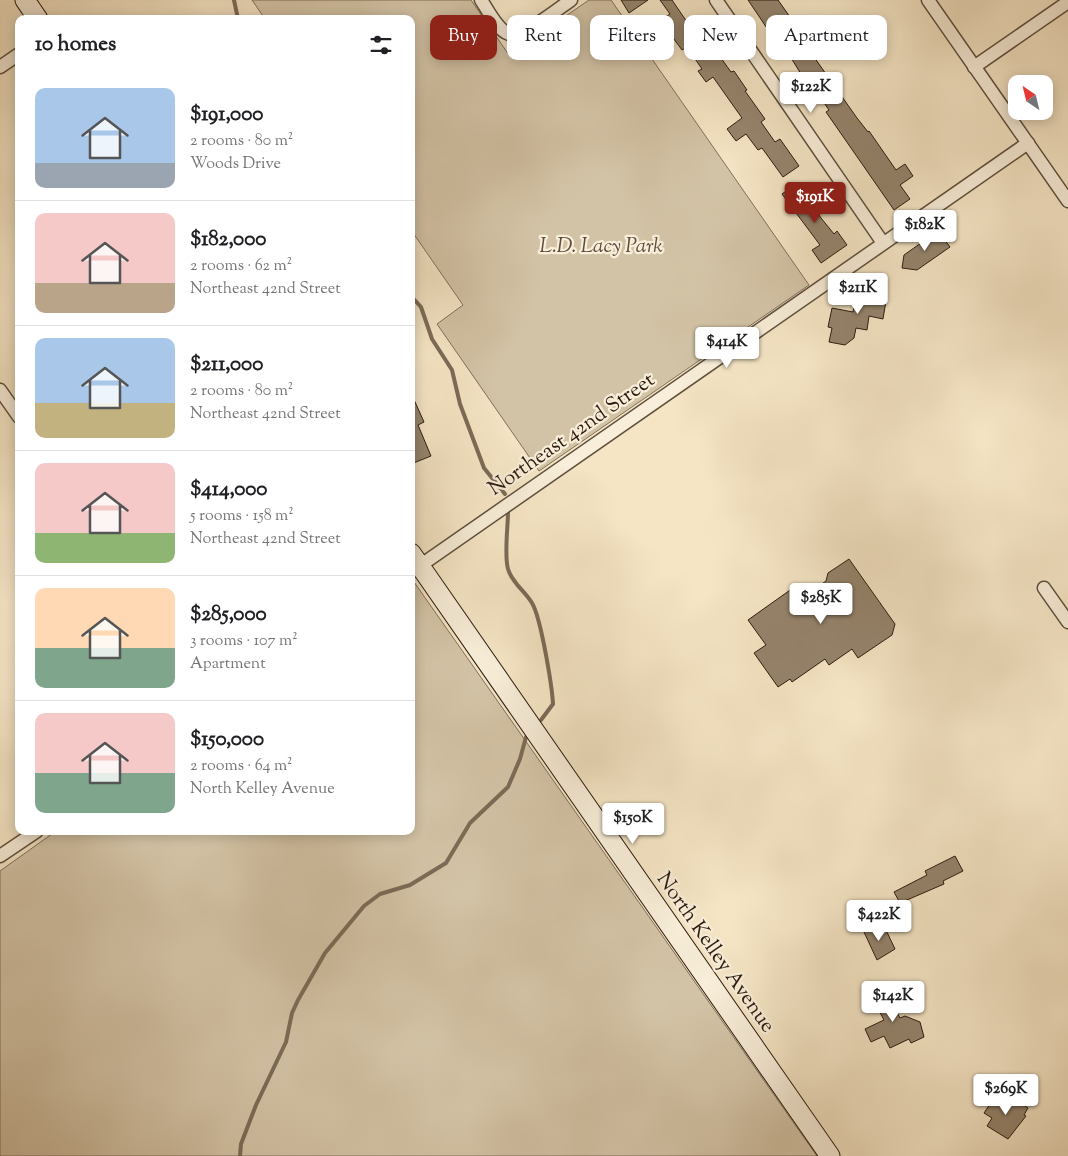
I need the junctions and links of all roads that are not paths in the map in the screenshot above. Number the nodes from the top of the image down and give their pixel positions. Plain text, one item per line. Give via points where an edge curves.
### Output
1 (25, 0) edge
2 (481, 0) edge
3 (571, 0) edge
4 (716, 0) edge
5 (928, 0) edge
6 (1068, 2) edge
7 (35, 15) edge
8 (15, 57) edge
9 (0, 67) edge
10 (974, 67) junction
11 (1028, 143) junction
12 (1068, 201) edge
13 (883, 243) junction
14 (0, 390) edge
15 (15, 411) edge
16 (415, 562) edge
17 (415, 564) edge
18 (1044, 588) dead end
19 (1068, 622) edge
20 (30, 835) edge
21 (0, 856) edge
22 (830, 1156) edge

1 - 7 street
2 - 3 street via 501,28 510,34 523,33
4 - 13 street
5 - 10 street
6 - 10 street
8 - 9 street
10 - 11 street
11 - 12 street
11 - 13 street, Northeast 42nd Street
13 - 16 street, Northeast 42nd Street
14 - 15 street
17 - 22 street, North Kelley Avenue
18 - 19 street
20 - 21 street

